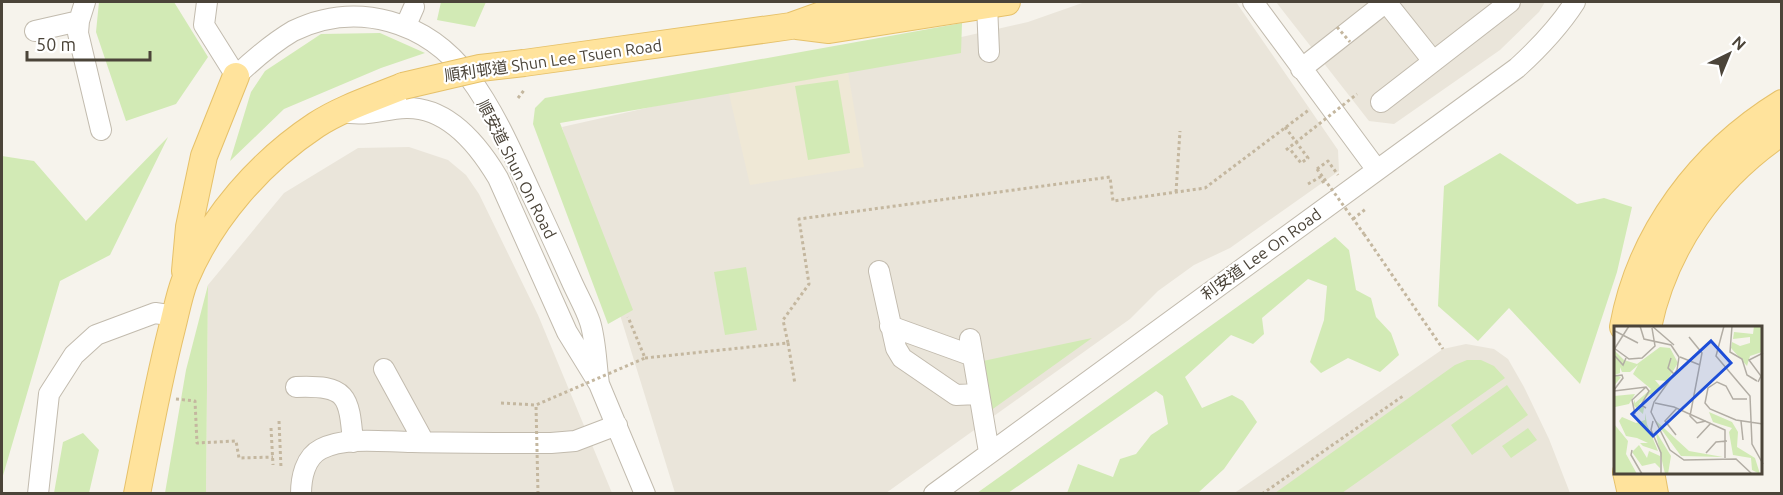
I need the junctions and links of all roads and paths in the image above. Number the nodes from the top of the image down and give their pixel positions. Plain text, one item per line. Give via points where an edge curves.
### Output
1 (85, 2) edge
2 (207, 2) edge
3 (904, 2) edge
4 (1254, 2) edge
5 (1386, 2) edge
6 (1510, 2) edge
7 (1575, 2) edge
8 (997, 3) edge
9 (79, 21) junction
10 (791, 26) junction
11 (1337, 27) dead end
12 (35, 31) dead end
13 (1350, 42) dead end
14 (988, 52) dead end
15 (1433, 61) junction
16 (1301, 69) junction
17 (236, 76) junction
18 (525, 89) dead end
19 (1357, 94) dead end
20 (518, 98) dead end
21 (1381, 102) dead end
22 (1778, 105) edge
23 (1313, 107) dead end
24 (342, 112) junction
25 (1285, 127) junction
26 (101, 130) dead end
27 (1180, 131) dead end
28 (1782, 132) edge
29 (1377, 170) junction
30 (1338, 175) dead end
31 (1308, 184) dead end
32 (1325, 184) dead end
33 (1176, 193) junction
34 (1367, 208) dead end
35 (1353, 219) junction
36 (879, 271) dead end
37 (184, 281) junction
38 (175, 316) junction
39 (628, 317) dead end
40 (890, 326) junction
41 (1623, 326) edge
42 (1648, 326) edge
43 (788, 343) junction
44 (1443, 350) dead end
45 (645, 358) junction
46 (384, 369) dead end
47 (599, 384) junction
48 (795, 384) dead end
49 (296, 387) dead end
50 (978, 394) junction
51 (1403, 396) dead end
52 (180, 399) dead end
53 (501, 403) dead end
54 (536, 405) junction
55 (279, 421) dead end
56 (617, 425) junction
57 (271, 428) dead end
58 (353, 442) junction
59 (424, 442) junction
60 (989, 452) junction
61 (273, 457) junction
62 (273, 465) dead end
63 (280, 468) dead end
64 (1626, 474) edge
65 (1651, 474) edge
66 (38, 494) edge
67 (137, 494) edge
68 (302, 494) edge
69 (538, 494) edge
70 (645, 494) edge
71 (934, 494) edge
72 (1262, 494) edge
73 (1631, 494) edge
74 (1655, 494) edge

1 - 9 street
2 - 17 street via 204,25
3 - 10 main road, 順利邨道 Shun Lee Tsuen Road via 827,13
4 - 16 street
5 - 15 street
5 - 16 street via 1362,14
6 - 15 street
7 - 29 street, 利安道 Lee On Road via 1544,44 1517,68
8 - 10 main road, 順利邨道 Shun Lee Tsuen Road via 829,30
8 - 14 street
9 - 12 street
9 - 26 street via 78,33
10 - 24 main road, 順利邨道 Shun Lee Tsuen Road, bridge via 480,68 403,86
11 - 13 path, bridge
15 - 21 street
16 - 29 street
17 - 37 main road via 204,156 189,227
17 - 47 street, 順安道 Shun On Road via 261,52 294,30 324,19 357,14 410,16 468,76 504,135 590,322
18 - 20 path
19 - 25 path, bridge via 1288,149 1301,163 1308,158
22 - 41 main road via 1720,150 1675,203 1640,268
23 - 25 path
24 - 37 main road, 順利邨道 Shun Lee Tsuen Road via 316,125 250,179 225,211
24 - 47 street, 順安道 Shun On Road via 359,115 392,109 422,110 456,127 471,140 498,178 567,332
25 - 33 path via 1205,188
27 - 33 path
28 - 42 main road via 1742,162 1700,208 1669,264
29 - 60 street, 利安道 Lee On Road
30 - 35 path, bridge via 1328,161 1317,169
31 - 32 path via 1320,177
33 - 43 path via 1113,201 1110,177 798,219 809,284 783,320
34 - 35 path
35 - 44 path, bridge
36 - 40 street
37 - 38 main road, 順利邨道 Shun Lee Tsuen Road
38 - 66 street via 155,313 96,335 74,355 49,394
38 - 67 main road, 順利邨道 Shun Lee Tsuen Road
39 - 45 path, bridge
40 - 50 street via 902,358 956,395
40 - 50 street via 971,347
43 - 45 path
43 - 48 path
45 - 54 path, bridge
46 - 59 street
47 - 56 street, 順安道 Shun On Road
49 - 58 street via 321,386 340,394 350,410
50 - 60 street
51 - 72 path
52 - 61 path via 195,401 197,443 236,441 239,458
53 - 54 path
54 - 69 path, bridge
55 - 63 path
56 - 59 street via 575,441
56 - 70 street, 順安道 Shun On Road
57 - 61 path
58 - 59 street
58 - 68 street via 319,450 309,460 303,474
60 - 71 street, 利安道 Lee On Road
61 - 62 path
64 - 73 main road
65 - 74 main road

